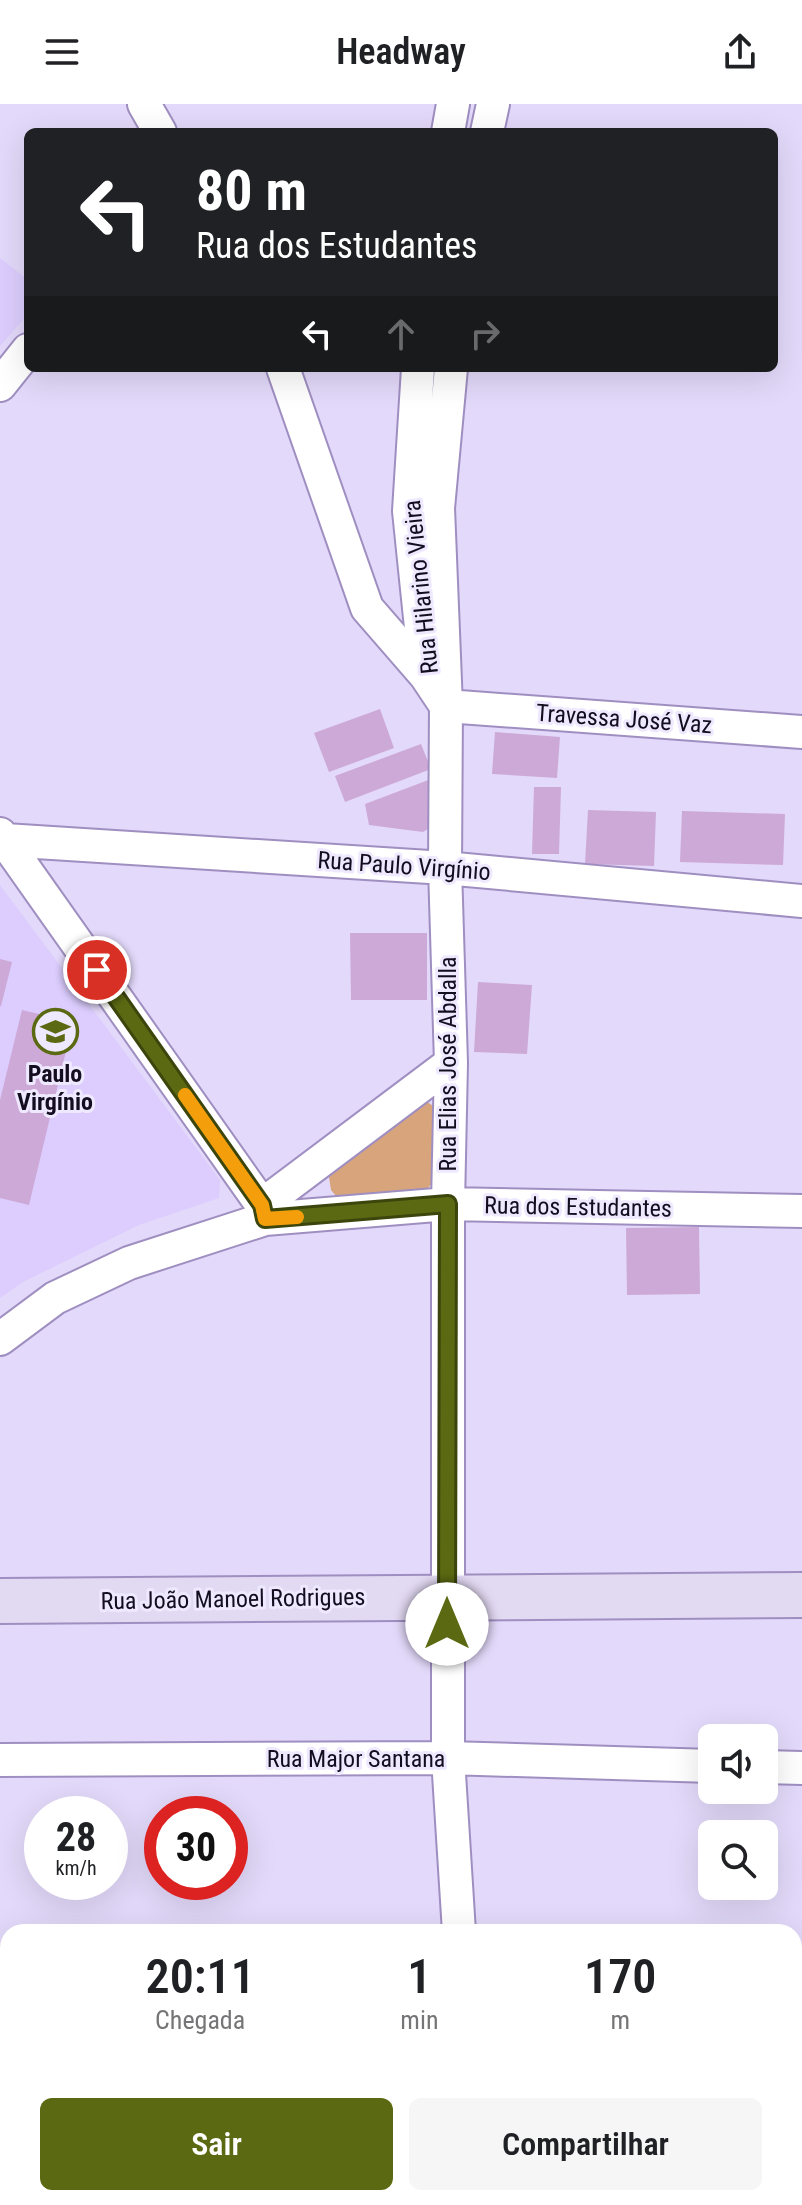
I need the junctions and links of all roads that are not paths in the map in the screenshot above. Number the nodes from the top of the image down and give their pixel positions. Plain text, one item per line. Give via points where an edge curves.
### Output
1 (144, 104) edge
2 (453, 104) edge
3 (493, 104) edge
4 (158, 128) edge
5 (449, 128) edge
6 (488, 128) edge
7 (24, 355) edge
8 (284, 372) edge
9 (418, 372) edge
10 (451, 372) edge
11 (0, 385) edge
12 (426, 676) junction
13 (446, 706) junction
14 (802, 732) edge
15 (2, 837) edge
16 (445, 868) junction
17 (802, 901) edge
18 (451, 1063) junction
19 (448, 1204) junction
20 (802, 1211) edge
21 (264, 1212) junction
22 (0, 1339) edge
23 (802, 1595) edge
24 (446, 1597) junction
25 (0, 1601) edge
26 (448, 1758) junction
27 (0, 1760) edge
28 (698, 1766) edge
29 (778, 1767) edge
30 (802, 1768) edge
31 (458, 1924) edge

1 - 4 street
2 - 5 street
3 - 6 street
7 - 11 street
8 - 12 street via 367,608
9 - 12 street, Rua Hilarino Vieira via 409,511
10 - 13 street, Rua Hilarino Vieira via 438,508
12 - 13 street, Rua Hilarino Vieira
13 - 14 street, Travessa José Vaz
13 - 16 street, Rua Hilarino Vieira
15 - 16 street, Rua Paulo Virgínio
15 - 21 street
16 - 17 street, Rua Paulo Virgínio
16 - 18 street, Rua Elias José Abdalla
18 - 19 street, Rua Elias José Abdalla
18 - 21 street
19 - 20 street, Rua dos Estudantes
19 - 21 street, Rua dos Estudantes
19 - 24 street, Rua Elias José Abdalla
21 - 22 street, Rua dos Estudantes via 129,1263 55,1298
23 - 24 street, Rua João Manoel Rodrigues
24 - 25 street, Rua João Manoel Rodrigues
24 - 26 street, Rua Elias José Abdalla
26 - 27 street, Rua Major Santana
26 - 28 street, Rua Major Santana
26 - 31 street, Rua Elias José Abdalla
29 - 30 street

